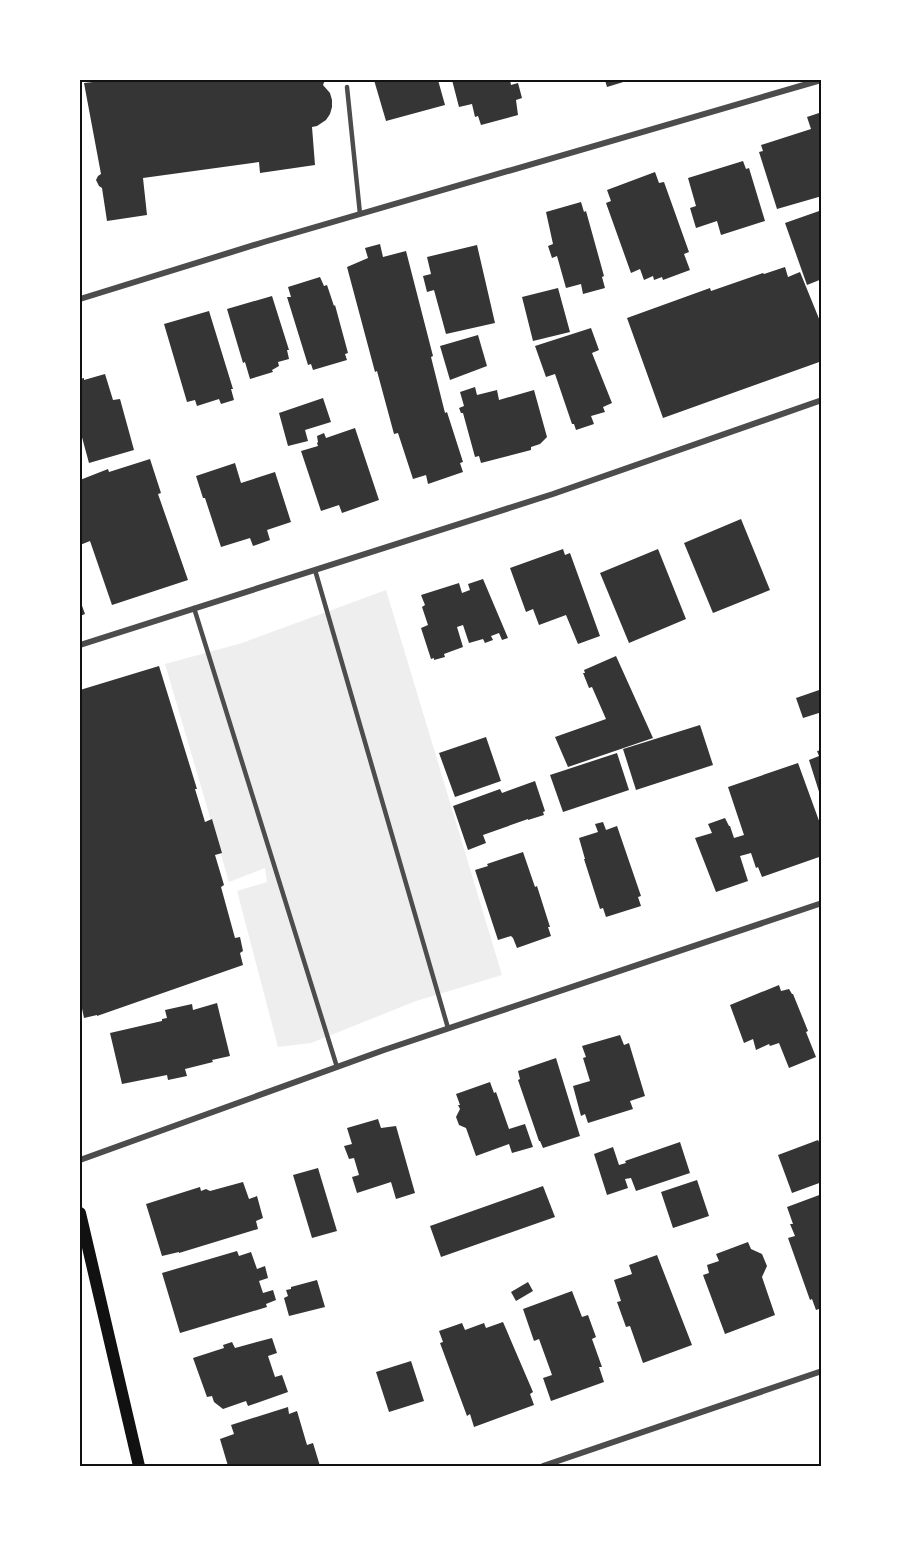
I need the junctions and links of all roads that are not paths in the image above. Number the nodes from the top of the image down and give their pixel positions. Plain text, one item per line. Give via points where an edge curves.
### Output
1 (821, 80) edge
2 (347, 87) dead end
3 (360, 214) junction
4 (80, 298) edge
5 (822, 400) edge
6 (315, 570) junction
7 (194, 608) junction
8 (80, 645) edge
9 (822, 903) edge
10 (448, 1028) junction
11 (337, 1067) junction
12 (80, 1160) edge
13 (80, 1213) edge
14 (821, 1373) edge
15 (139, 1467) edge
16 (543, 1467) edge

1 - 3 street
2 - 3 lane
3 - 4 street
5 - 6 street via 553,494
6 - 7 street
6 - 10 lane
7 - 8 street
7 - 11 lane
9 - 10 street
10 - 11 street
11 - 12 street
13 - 15 main road
14 - 16 street

